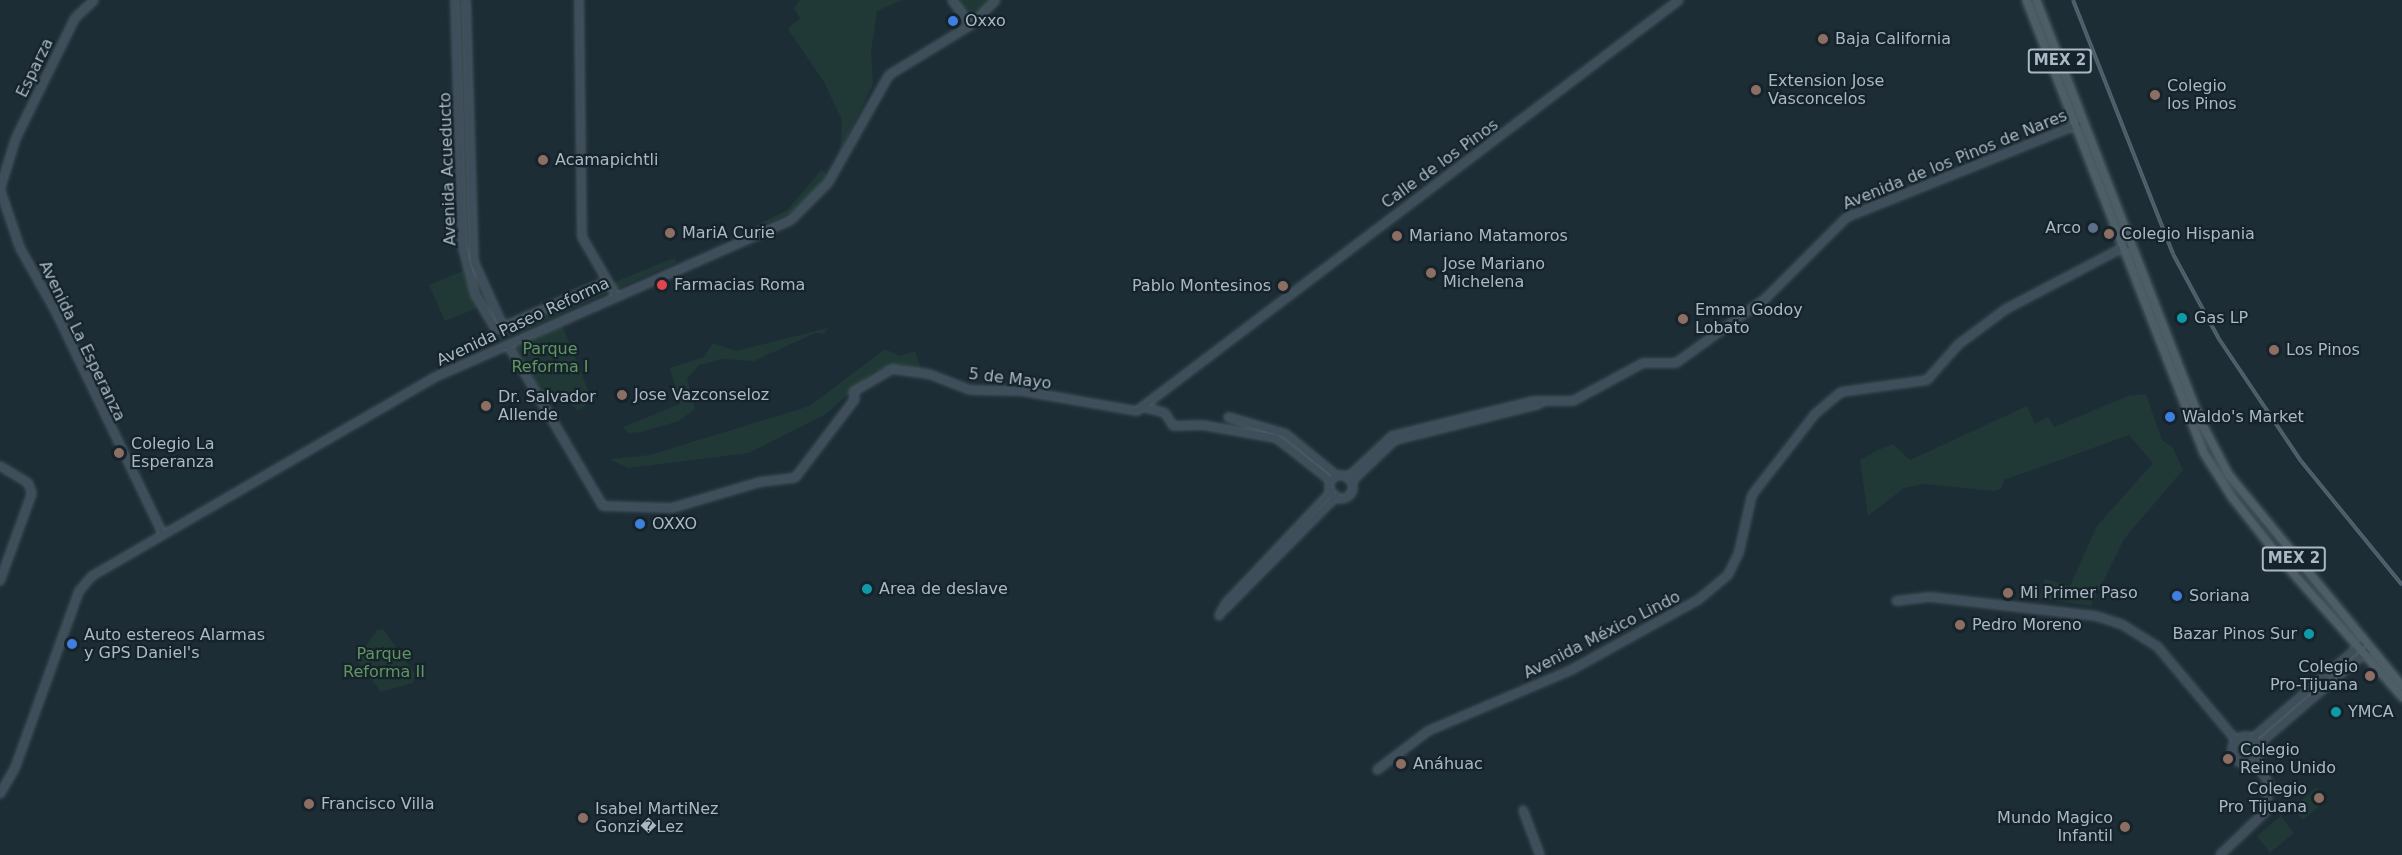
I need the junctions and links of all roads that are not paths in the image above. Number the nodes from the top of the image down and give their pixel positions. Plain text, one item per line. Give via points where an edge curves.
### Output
1 (94, 0) edge
2 (455, 0) edge
3 (466, 0) edge
4 (579, 0) edge
5 (952, 0) edge
6 (996, 0) edge
7 (1679, 0) edge
8 (2026, 0) edge
9 (2036, 0) edge
10 (971, 25) junction
11 (2084, 122) junction
12 (2075, 126) junction
13 (0, 189) edge
14 (2130, 244) junction
15 (2122, 248) junction
16 (606, 282) junction
17 (615, 294) junction
18 (503, 326) junction
19 (496, 330) joint
20 (508, 345) junction
21 (1140, 409) junction
22 (1228, 417) dead end
23 (2203, 452) junction
24 (0, 466) edge
25 (2228, 474) junction
26 (1336, 476) junction
27 (1330, 480) junction
28 (1349, 480) junction
29 (1334, 494) junction
30 (163, 534) junction
31 (0, 581) edge
32 (1896, 601) dead end
33 (1219, 616) dead end
34 (2361, 645) junction
35 (2367, 652) junction
36 (2402, 686) edge
37 (2402, 698) edge
38 (2253, 738) junction
39 (2236, 740) junction
40 (2259, 744) junction
41 (2255, 760) junction
42 (1377, 770) dead end
43 (0, 794) edge
44 (1523, 810) dead end
45 (1540, 855) edge
46 (2220, 855) edge

1 - 13 street, Esparza via 75,18 16,138
2 - 19 street, Avenida Acueducto via 464,248 476,294
3 - 18 street, Avenida Acueducto via 474,262
4 - 16 street via 582,237
5 - 10 street
6 - 10 street, Avenida Paseo Reforma
7 - 21 street, Calle de los Pinos
8 - 12 main road, MEX 2
9 - 11 main road, MEX 2
10 - 17 street, Avenida Paseo Reforma via 889,75 828,183 791,220
11 - 12 street, Avenida de los Pinos de Nares
11 - 14 main road, MEX 2
12 - 15 main road, MEX 2
12 - 28 street, Avenida de los Pinos de Nares via 1847,217 1766,298 1676,363 1643,363 1573,401 1540,404 1412,432 1380,448
13 - 30 street, Avenida La Esperanza via 20,248 55,310
14 - 15 street, Avenida México Lindo
14 - 25 main road, MEX 2 via 2200,420
15 - 23 main road, MEX 2
15 - 42 street, Avenida México Lindo via 2006,309 1959,344 1927,380 1841,393 1815,414 1752,495 1728,575 1698,600 1570,670 1428,731
16 - 17 street
16 - 18 street, Avenida Paseo Reforma
17 - 20 street, Avenida Paseo Reforma
18 - 19 street, Avenida Paseo Reforma
20 - 21 street, 5 de Mayo via 603,506 672,508 760,482 795,477 854,395 883,372 900,368 970,390 1022,391
20 - 30 street, Avenida Paseo Reforma via 433,378
21 - 27 street, 5 de Mayo via 1166,413 1173,426 1202,425 1276,438
22 - 26 street via 1286,434
23 - 25 main road via 2211,450
23 - 34 main road, MEX 2 via 2262,537
24 - 31 street via 28,483 32,492
25 - 34 main road, MEX 2
26 - 27 street
26 - 28 street
27 - 29 street
28 - 29 street, Avenida de los Pinos de Nares via 1351,496
29 - 33 street
30 - 43 street, Avenida Paseo Reforma via 85,582 15,768
32 - 39 street via 1930,597 2096,616 2123,625 2157,646
34 - 35 main road, MEX 2
34 - 38 street
35 - 36 main road, MEX 2
35 - 37 main road, MEX 2
35 - 40 street
38 - 39 street
38 - 40 street
39 - 41 street via 2232,749 2236,759 2245,763
40 - 41 street
41 - 46 street via 2269,784 2266,811
44 - 45 street

